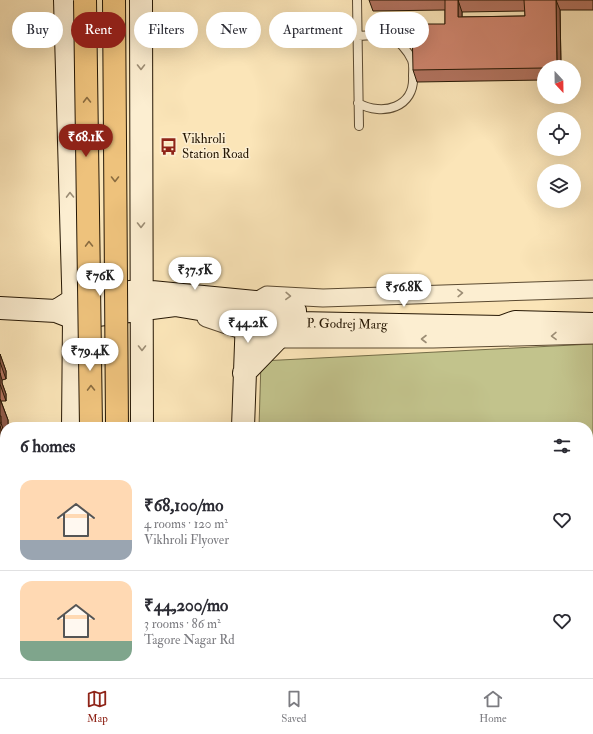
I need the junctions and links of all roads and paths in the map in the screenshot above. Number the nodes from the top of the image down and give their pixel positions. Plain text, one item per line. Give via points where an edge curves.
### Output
1 (65, 0) edge
2 (86, 0) edge
3 (114, 0) edge
4 (141, 0) edge
5 (357, 0) edge
6 (358, 36) junction
7 (358, 103) junction
8 (359, 126) dead end
9 (593, 289) edge
10 (141, 305) junction
11 (0, 308) edge
12 (67, 309) junction
13 (249, 317) junction
14 (593, 324) edge
15 (593, 335) edge
16 (277, 339) junction
17 (244, 373) junction
18 (73, 422) edge
19 (91, 422) edge
20 (117, 422) edge
21 (142, 422) edge
22 (243, 422) edge

12 -> 1 street
19 -> 2 highway, bridge
3 -> 20 highway, bridge
4 -> 10 street
5 - 6 lane
6 - 7 lane
6 - 7 lane via 390,34 402,44 413,62 414,82 409,97 400,104 383,110
7 - 8 lane
13 -> 9 street via 267,295 323,298
10 - 12 street via 78,297
10 - 13 street
10 - 13 street, P. Godrej Marg via 175,305 200,313
10 -> 21 street
11 - 12 street
12 - 18 street
13 - 14 street, P. Godrej Marg via 495,313 515,322
13 - 16 street via 259,336
13 - 17 street
15 -> 16 street
16 - 17 street
17 - 22 street

